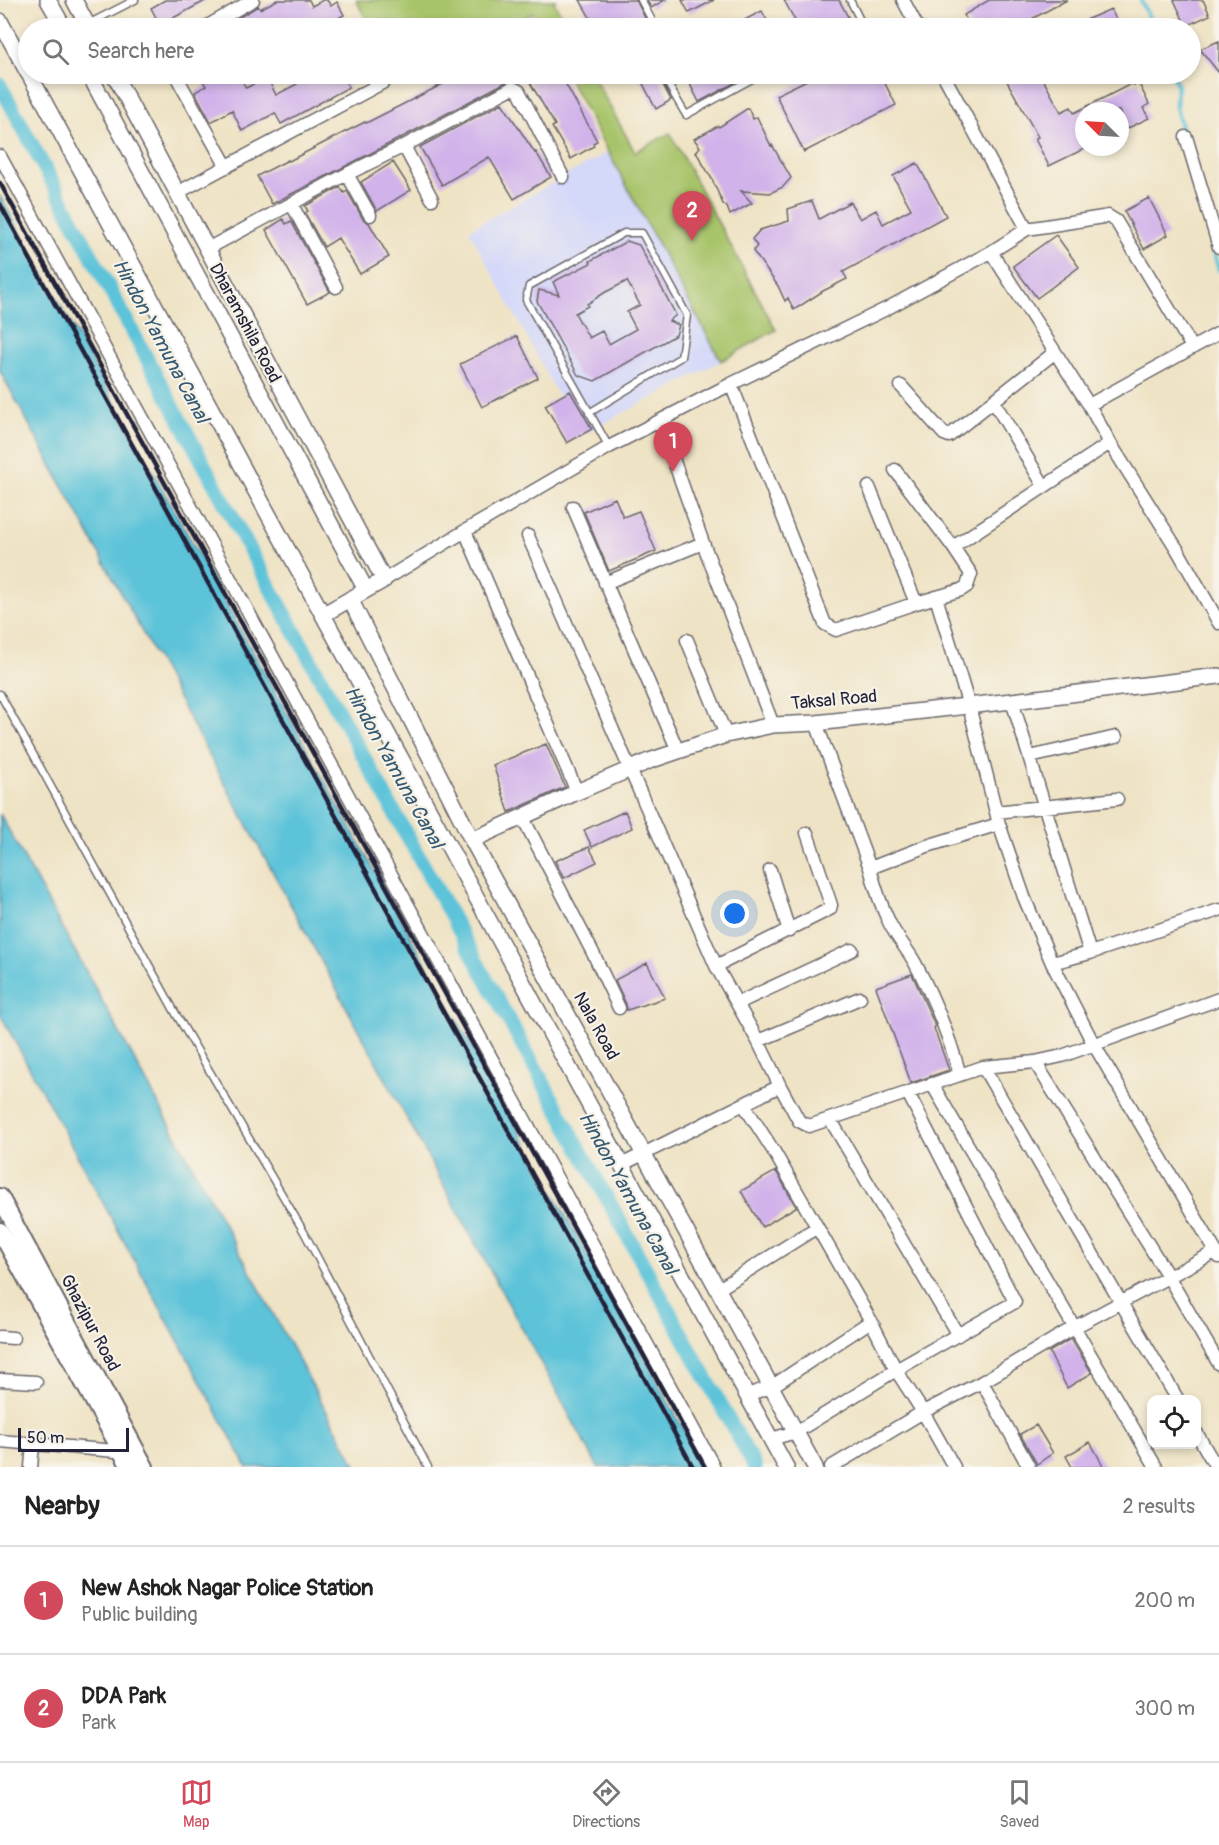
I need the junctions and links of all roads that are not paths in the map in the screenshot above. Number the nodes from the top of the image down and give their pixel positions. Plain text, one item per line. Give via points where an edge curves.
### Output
1 (48, 0) edge
2 (74, 0) edge
3 (135, 0) edge
4 (253, 0) edge
5 (641, 0) edge
6 (850, 0) edge
7 (903, 0) edge
8 (58, 18) edge
9 (84, 18) edge
10 (102, 18) edge
11 (222, 18) edge
12 (651, 18) edge
13 (859, 18) edge
14 (913, 18) edge
15 (0, 21) edge
16 (18, 53) edge
17 (35, 84) edge
18 (94, 84) edge
19 (119, 84) edge
20 (181, 84) edge
21 (380, 84) edge
22 (668, 84) edge
23 (743, 84) edge
24 (948, 84) edge
25 (1186, 137) dead end
26 (404, 146) junction
27 (0, 156) edge
28 (227, 166) junction
29 (346, 174) junction
30 (563, 177) dead end
31 (177, 193) junction
32 (432, 199) dead end
33 (292, 205) junction
34 (370, 215) dead end
35 (1027, 229) junction
36 (1219, 247) edge
37 (207, 249) junction
38 (991, 252) junction
39 (336, 287) dead end
40 (1219, 333) edge
41 (1192, 347) junction
42 (1054, 353) junction
43 (731, 384) junction
44 (902, 386) dead end
45 (994, 402) junction
46 (1089, 405) junction
47 (589, 413) junction
48 (660, 422) junction
49 (1110, 443) junction
50 (609, 447) junction
51 (895, 470) dead end
52 (1044, 486) junction
53 (869, 487) dead end
54 (573, 507) dead end
55 (465, 531) junction
56 (528, 536) dead end
57 (703, 543) junction
58 (953, 547) junction
59 (384, 580) junction
60 (605, 583) junction
61 (366, 590) junction
62 (936, 597) junction
63 (350, 599) junction
64 (916, 603) junction
65 (324, 614) junction
66 (1219, 623) edge
67 (687, 640) dead end
68 (1219, 676) edge
69 (0, 694) edge
70 (1012, 701) junction
71 (969, 706) junction
72 (816, 723) junction
73 (773, 725) junction
74 (726, 735) junction
75 (1116, 737) dead end
76 (678, 752) junction
77 (1030, 757) junction
78 (630, 770) junction
79 (577, 792) junction
80 (1117, 799) dead end
81 (1044, 806) junction
82 (523, 818) junction
83 (997, 818) junction
84 (807, 833) dead end
85 (472, 840) junction
86 (870, 867) junction
87 (770, 870) dead end
88 (1219, 910) edge
89 (789, 931) junction
90 (852, 950) dead end
91 (1090, 953) junction
92 (1052, 963) junction
93 (716, 966) junction
94 (860, 998) dead end
95 (1219, 999) edge
96 (738, 1003) junction
97 (619, 1008) dead end
98 (758, 1041) junction
99 (1093, 1043) junction
100 (1035, 1062) junction
101 (983, 1067) junction
102 (960, 1075) junction
103 (932, 1084) junction
104 (780, 1086) junction
105 (609, 1092) junction
106 (908, 1093) junction
107 (587, 1102) junction
108 (744, 1105) junction
109 (830, 1119) junction
110 (644, 1154) junction
111 (621, 1165) junction
112 (0, 1197) edge
113 (816, 1228) junction
114 (0, 1231) edge
115 (1217, 1254) edge
116 (1168, 1276) junction
117 (717, 1290) junction
118 (1121, 1302) junction
119 (871, 1321) junction
120 (1073, 1328) junction
121 (958, 1335) junction
122 (0, 1337) edge
123 (13, 1338) dead end
124 (1219, 1364) edge
125 (896, 1370) junction
126 (0, 1380) edge
127 (36, 1382) dead end
128 (982, 1382) junction
129 (771, 1387) junction
130 (747, 1395) junction
131 (1175, 1395) edge
132 (923, 1412) junction
133 (796, 1432) junction
134 (771, 1439) junction
135 (1201, 1439) edge
136 (0, 1441) edge
137 (33, 1444) junction
138 (133, 1460) edge
139 (31, 1467) edge
140 (428, 1467) edge
141 (714, 1467) edge
142 (786, 1467) edge
143 (815, 1467) edge
144 (831, 1467) edge
145 (954, 1467) edge
146 (1029, 1467) edge
147 (1156, 1467) edge
148 (1216, 1467) edge

1 - 8 street
2 - 9 street
3 - 10 lane
4 - 11 street
5 - 12 lane
6 - 13 lane
7 - 14 street
15 - 16 street
17 - 65 street
18 - 61 street, Dharamshila Road
19 - 31 street, Dharamshila Road
20 - 28 street
21 - 28 street
22 - 23 lane via 686,115
24 - 35 street
25 - 36 street
26 - 29 street
26 - 30 street via 513,88 519,92
26 - 32 street
27 - 141 street
28 - 31 street
29 - 33 street
29 - 34 street
31 - 37 street, Dharamshila Road
33 - 37 street
33 - 39 street
35 - 38 street
35 - 41 street via 1113,218
37 - 59 street, Dharamshila Road
38 - 42 street
38 - 43 street via 886,309
40 - 41 street
41 - 46 street
42 - 45 street
42 - 46 street
43 - 48 street
43 - 64 street via 825,624 836,630
44 - 45 street via 947,435
45 - 52 street
46 - 49 street
47 - 47 lane via 526,300 529,286 624,233 642,233 687,315 681,357
47 - 50 lane
48 - 50 street
48 - 57 street
49 - 52 street
49 - 66 street
50 - 55 street
51 - 58 street
52 - 58 street
53 - 64 street
54 - 60 street
55 - 59 street
55 - 79 street
56 - 78 street
57 - 60 street
57 - 73 street
58 - 62 street via 971,573 970,579 961,590
59 - 61 street
60 - 76 street
61 - 63 street
62 - 64 street
62 - 71 street
63 - 65 street
63 - 85 street, Nala Road
65 - 107 street
67 - 74 street
68 - 70 street, Taksal Road
69 - 140 lane via 176,1014 304,1232
70 - 71 street, Taksal Road
70 - 77 street
71 - 72 street, Taksal Road
71 - 83 street
72 - 73 street, Taksal Road
72 - 86 street
73 - 74 street, Taksal Road
74 - 76 street, Taksal Road
75 - 77 street
76 - 78 street, Taksal Road
77 - 81 street
78 - 79 street, Taksal Road
78 - 93 street
79 - 82 street, Taksal Road
80 - 81 street
81 - 83 street
81 - 91 street
82 - 85 street, Taksal Road
82 - 97 street
83 - 86 street
83 - 92 street
84 - 89 street via 831,905
85 - 105 street, Nala Road
86 - 102 street via 891,925 930,993
87 - 89 street
88 - 91 street
89 - 93 street
90 - 96 street
91 - 92 street
92 - 99 street
93 - 96 street
94 - 98 street
95 - 99 street
96 - 98 street
98 - 104 street
99 - 100 street
99 - 115 street
100 - 101 street
100 - 116 street
101 - 102 street
101 - 118 street
102 - 103 street
103 - 106 street
103 - 120 street
104 - 108 street
104 - 109 street via 802,1124 809,1126
105 - 107 street
105 - 110 street, Nala Road
106 - 109 street
106 - 121 street via 1015,1302
107 - 111 street
108 - 110 street
108 - 113 street
109 - 121 street
110 - 111 street
110 - 117 street, Nala Road
111 - 130 street
112 - 138 main road, Ghazipur Road
113 - 117 street
113 - 119 street
114 - 138 main road, Ghazipur Road
115 - 116 street
116 - 118 street
116 - 124 street
117 - 129 street, Nala Road
118 - 120 street
118 - 131 street
119 - 125 street
119 - 129 street
120 - 128 street
120 - 147 street
121 - 125 street
122 - 123 street
125 - 132 street
125 - 133 street
126 - 127 street
128 - 132 street
128 - 146 street
129 - 130 street
129 - 133 street, Nala Road
130 - 134 street
132 - 144 street
132 - 145 street
133 - 134 street
133 - 143 street, Nala Road
134 - 142 street
135 - 148 street
136 - 137 street
137 - 138 street
137 - 139 street

